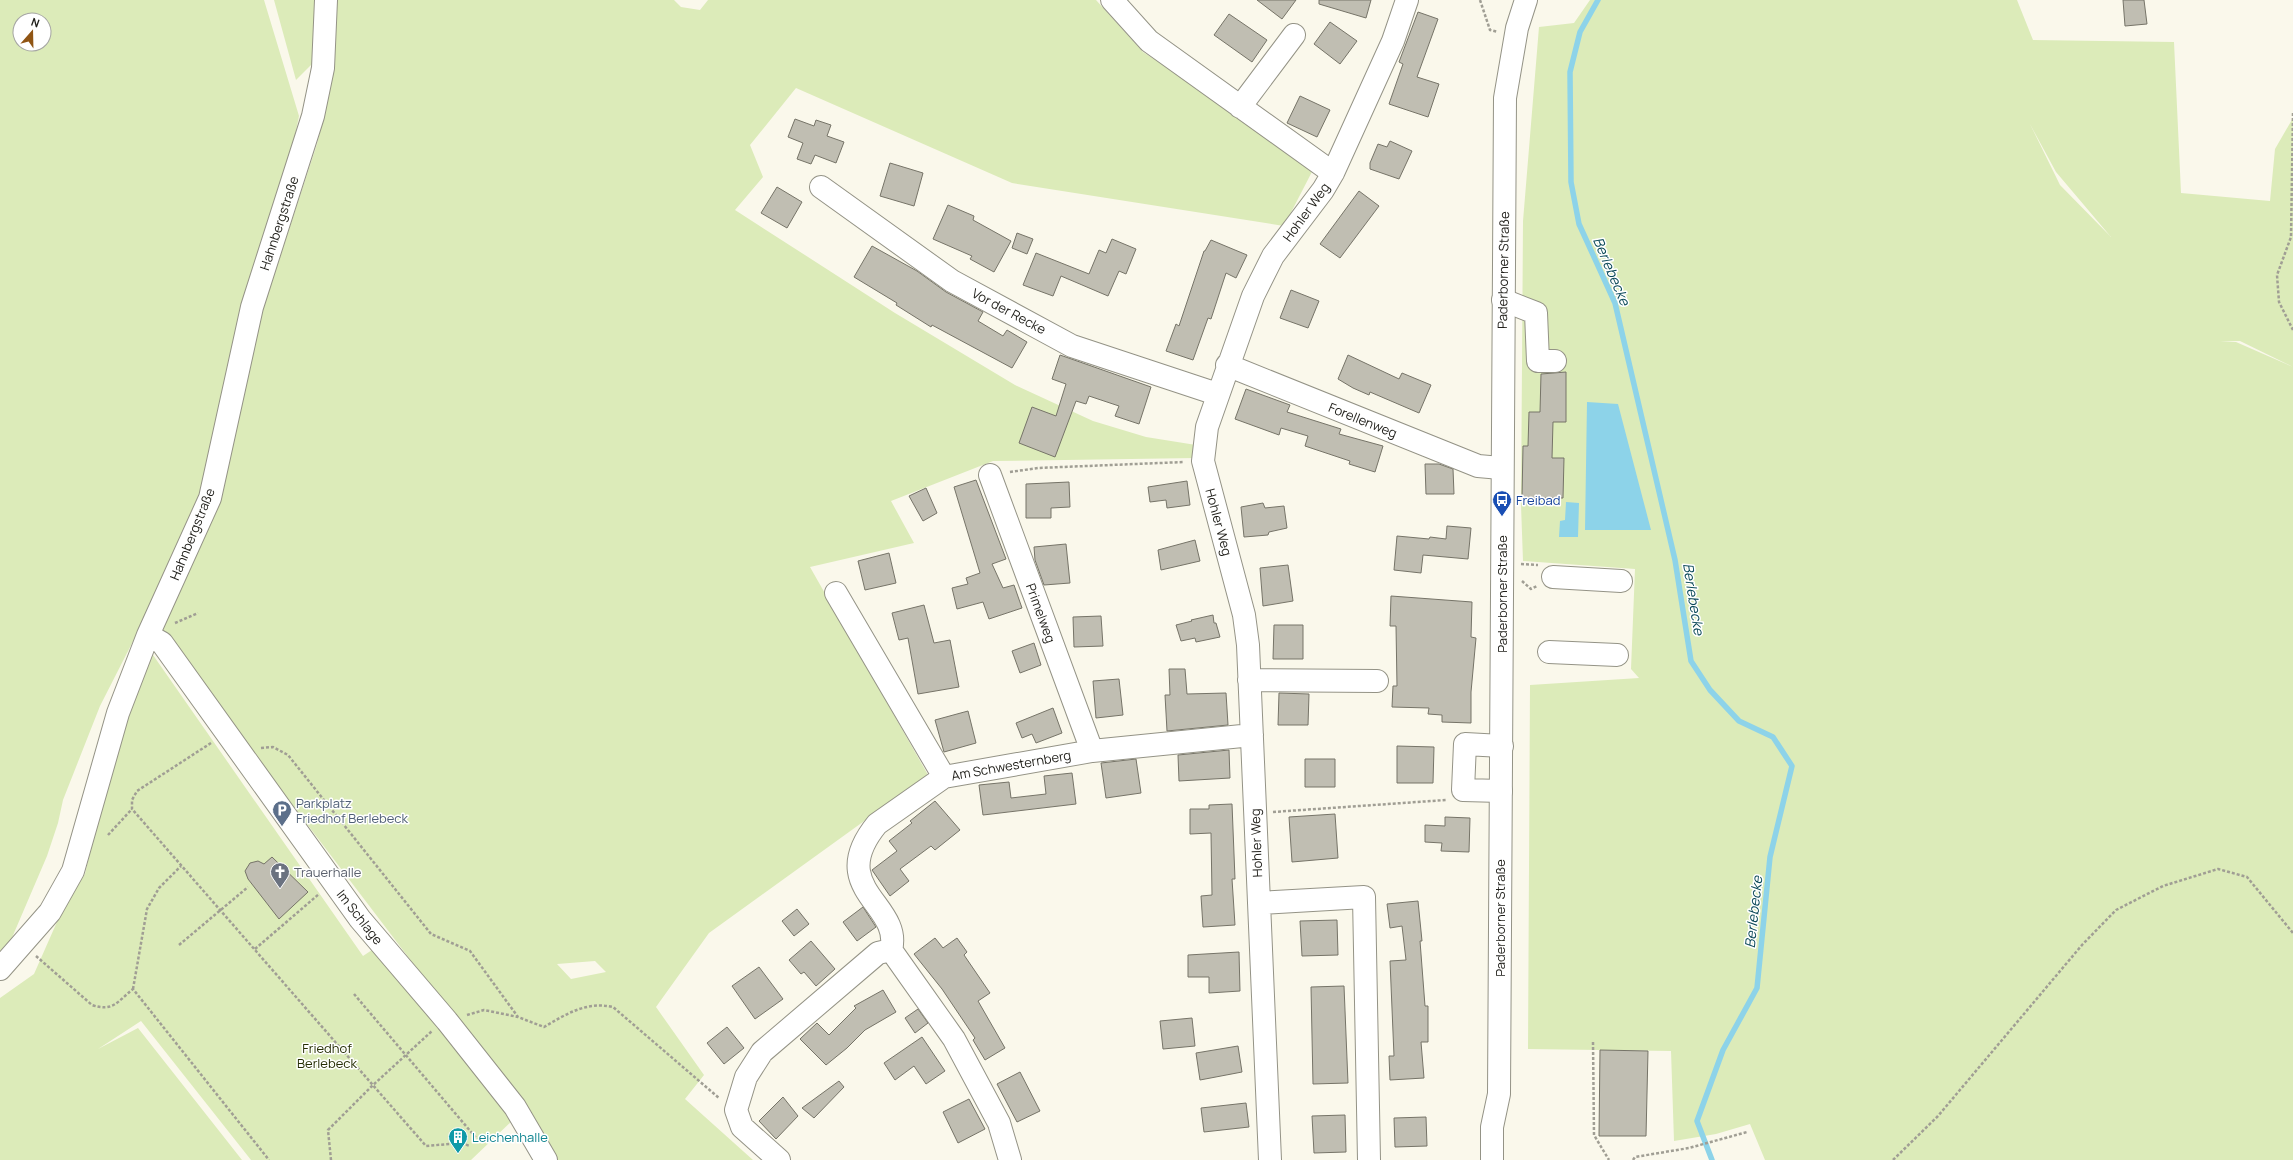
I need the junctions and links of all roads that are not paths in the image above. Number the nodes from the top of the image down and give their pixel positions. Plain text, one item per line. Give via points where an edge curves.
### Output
1 (326, 0) edge
2 (1112, 0) edge
3 (1407, 0) edge
4 (1526, 0) edge
5 (1294, 34) dead end
6 (1240, 107) junction
7 (1333, 173) junction
8 (821, 187) dead end
9 (1503, 300) junction
10 (1555, 361) dead end
11 (1227, 365) junction
12 (1217, 394) junction
13 (1501, 468) junction
14 (990, 475) road end
15 (1548, 581) road end
16 (1621, 581) dead end
17 (836, 593) dead end
18 (148, 635) junction
19 (1550, 652) dead end
20 (1617, 656) dead end
21 (1249, 680) junction
22 (1378, 681) dead end
23 (1252, 735) junction
24 (1502, 746) junction
25 (1092, 751) junction
26 (944, 777) junction
27 (1501, 791) junction
28 (1259, 903) junction
29 (890, 950) junction
30 (0, 969) edge
31 (1499, 1094) junction
32 (546, 1160) edge
33 (779, 1160) edge
34 (1010, 1160) edge
35 (1270, 1160) edge
36 (1370, 1160) edge
37 (1492, 1160) edge
38 (1506, 1160) edge

1 - 18 street, Hahnbergstraße via 322,68 313,116 252,306 210,498
2 - 6 street, Hohler Weg via 1149,41
3 - 7 street, Hohler Weg via 1393,41
4 - 9 street, Paderborner Straße via 1517,28 1505,98
5 - 6 street
6 - 7 street, Hohler Weg
7 - 11 street, Hohler Weg via 1324,190 1273,256 1253,296
8 - 12 street, Vor der Recke via 952,281 1072,346
9 - 10 street via 1536,313 1538,361
9 - 13 street, Paderborner Straße
11 - 12 street, Hohler Weg
11 - 13 street, Forellenweg via 1478,466
12 - 21 street, Hohler Weg via 1207,426 1203,461 1244,615
13 - 24 street, Paderborner Straße
14 - 25 street, Primelweg
15 - 16 street
17 - 26 street
18 - 30 street, Hahnbergstraße via 118,713 73,871 50,912
18 - 32 street, Im Schlage via 162,643 360,919 515,1106
19 - 20 street
21 - 22 street
21 - 23 street, Hohler Weg
23 - 25 street, Am Schwesternberg
23 - 28 street, Hohler Weg
24 - 27 street, Paderborner Straße
24 - 27 street via 1465,744 1463,790
25 - 26 street, Am Schwesternberg
26 - 29 street, Am Schwesternberg via 877,824 863,847 859,864 860,877 867,895 890,924 894,940
27 - 31 street, Paderborner Straße
28 - 35 street, Hohler Weg
28 - 36 street via 1364,897
29 - 33 street via 878,953 762,1052 746,1076 736,1110 742,1126
29 - 34 street via 954,1039 999,1123
31 - 37 street, Paderborner Straße via 1492,1127
31 - 38 street, Paderborner Straße via 1506,1127

